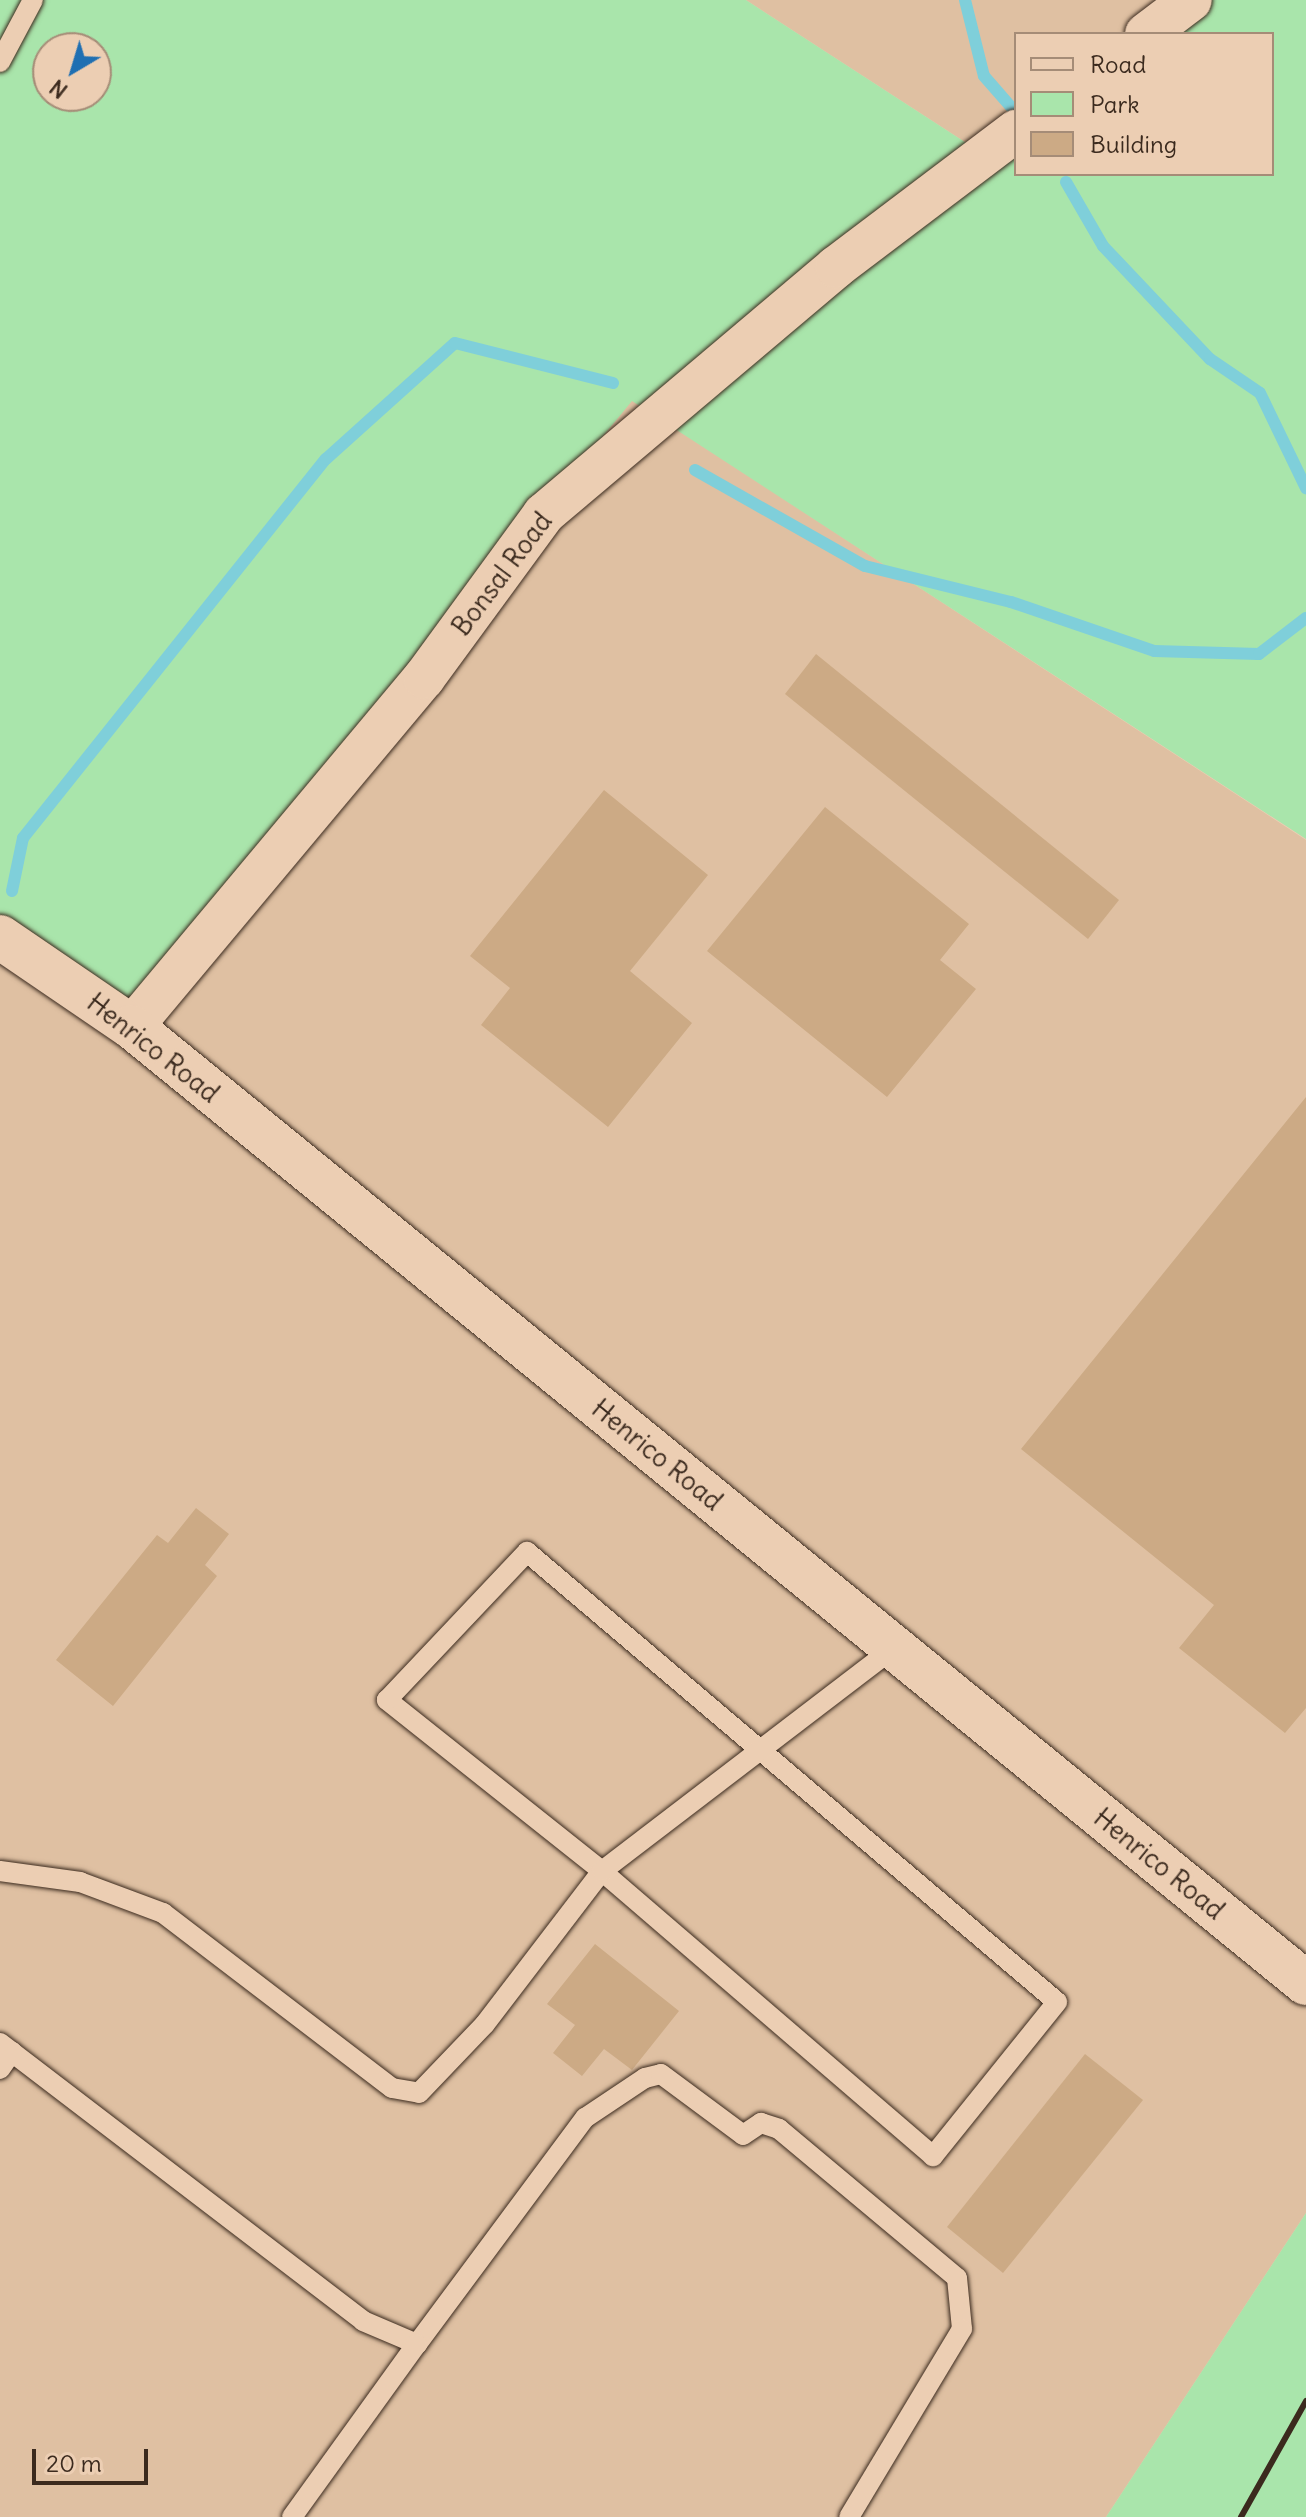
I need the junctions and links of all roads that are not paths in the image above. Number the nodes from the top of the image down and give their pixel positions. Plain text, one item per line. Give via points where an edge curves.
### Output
1 (33, 0) edge
2 (1191, 0) edge
3 (1149, 32) edge
4 (0, 62) edge
5 (1014, 133) edge
6 (0, 937) edge
7 (132, 1027) junction
8 (894, 1648) junction
9 (766, 1749) junction
10 (0, 1871) edge
11 (602, 1871) junction
12 (1306, 1983) edge
13 (6, 2048) edge
14 (0, 2069) edge
15 (417, 2344) junction
16 (292, 2517) edge
17 (849, 2517) edge

1 - 4 lane
2 - 3 street
5 - 7 street, Bonsal Road via 836,267 544,514 424,678
6 - 7 street, Henrico Road
7 - 8 street, Henrico Road
8 - 9 lane
8 - 12 street, Henrico Road
9 - 11 lane
9 - 11 lane via 527,1552 387,1700
9 - 11 lane via 1057,2002 933,2156
10 - 11 lane via 80,1882 163,1913 392,2088 419,2093 485,2024
13 - 14 lane
13 - 15 lane via 363,2321
15 - 16 lane
15 - 17 lane via 585,2118 661,2074 743,2135 761,2123 779,2129 957,2278 962,2329

